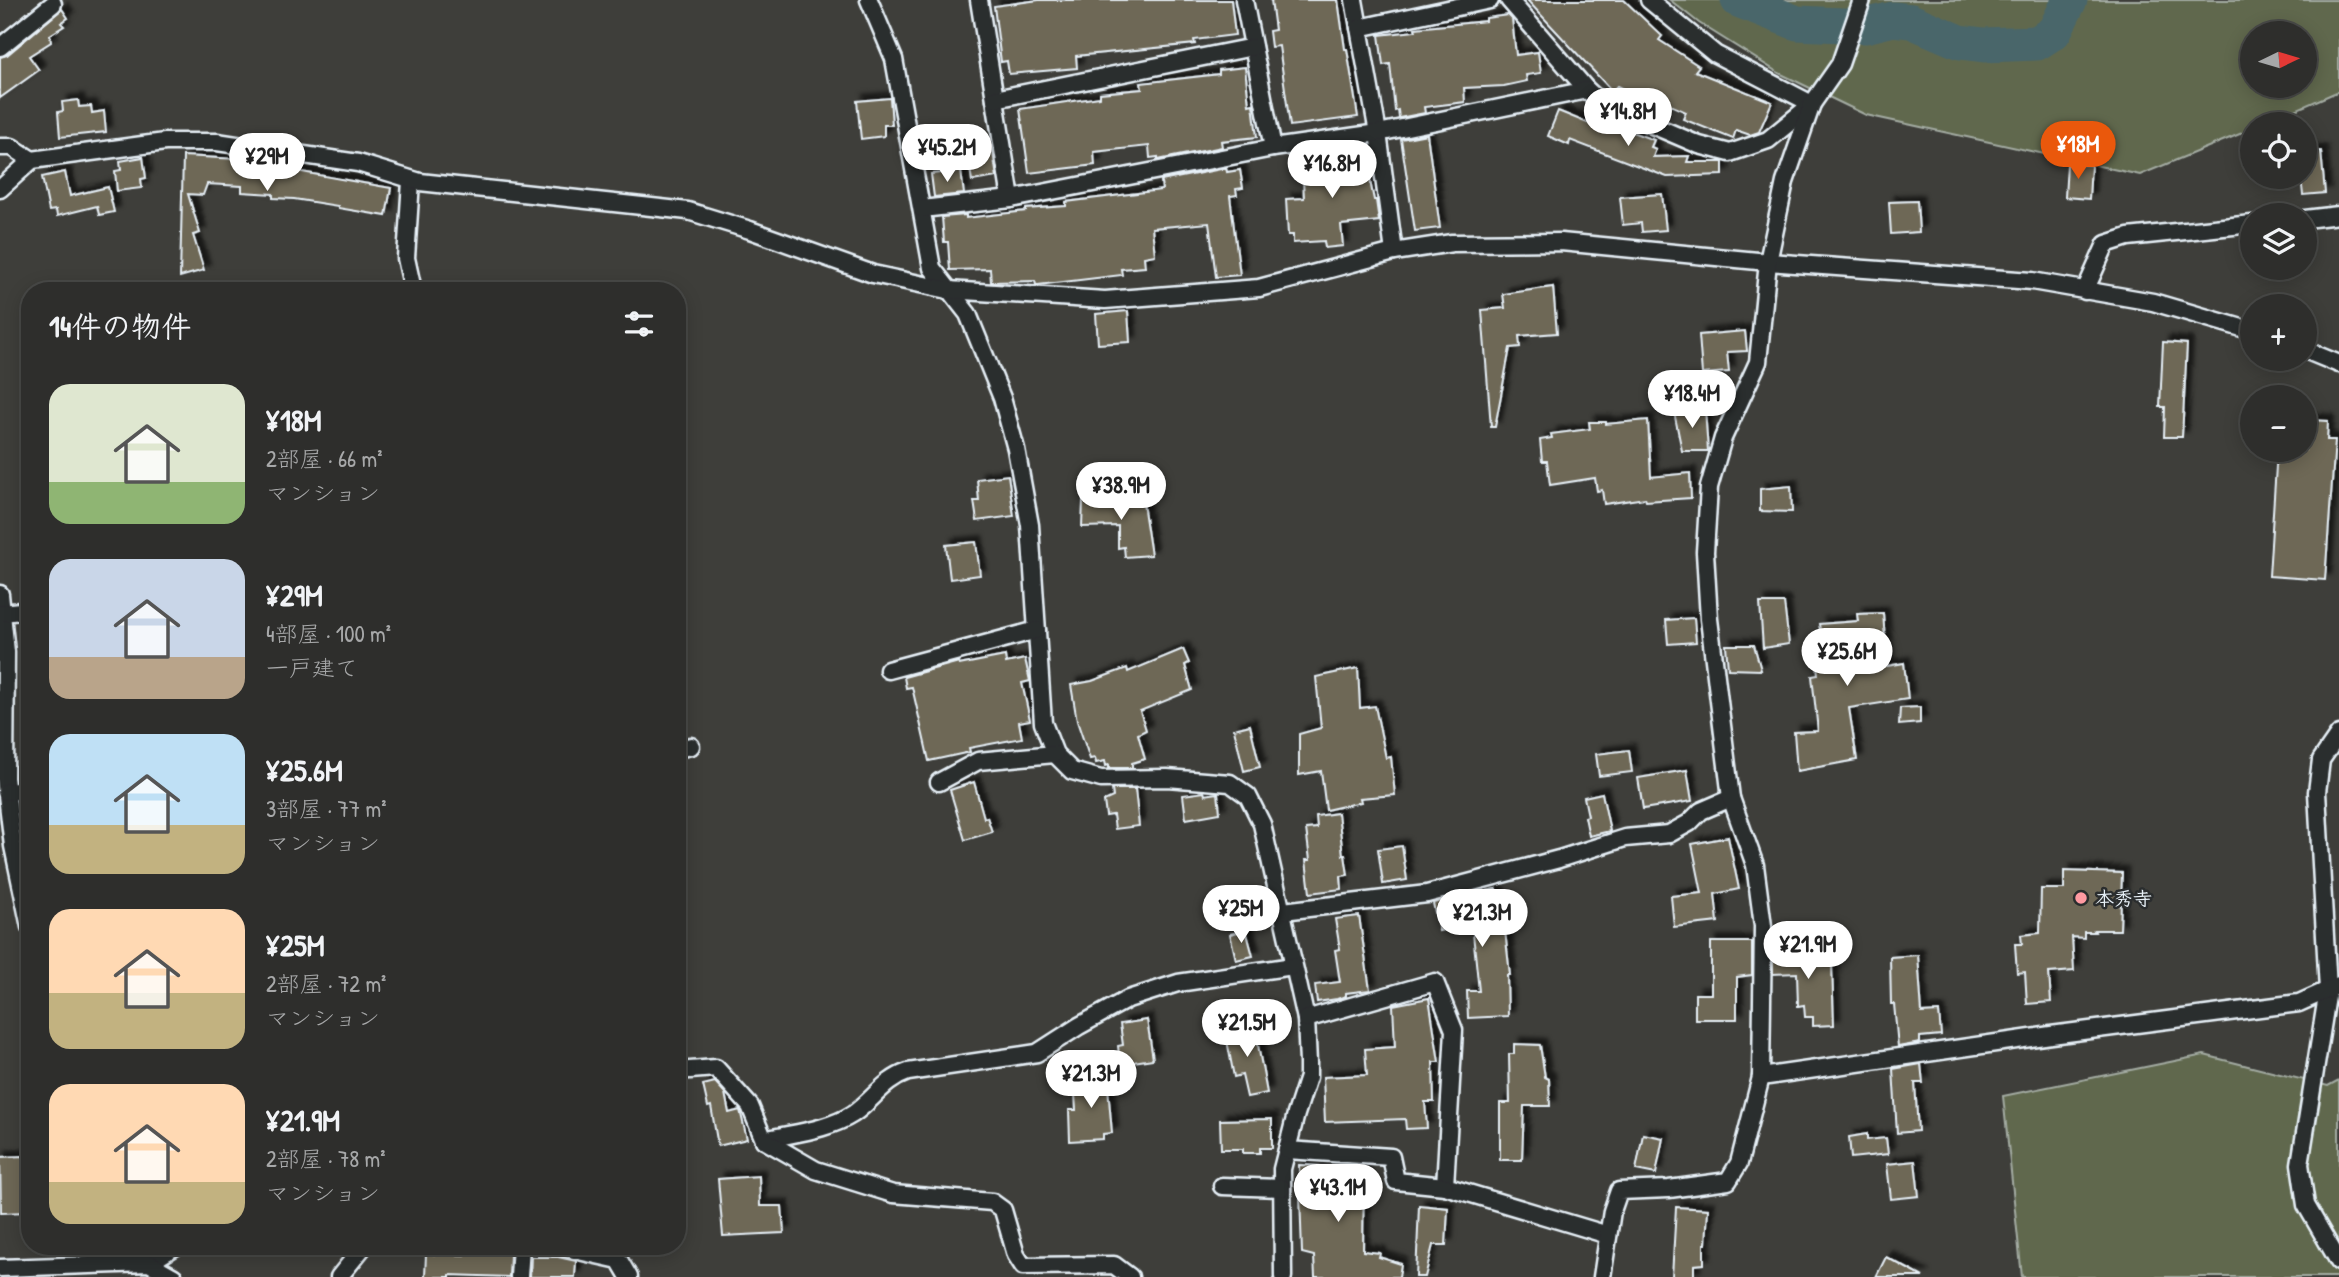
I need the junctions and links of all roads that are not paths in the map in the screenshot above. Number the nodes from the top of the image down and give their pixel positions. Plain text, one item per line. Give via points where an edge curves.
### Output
1 (869, 0) edge
2 (979, 0) edge
3 (1244, 0) edge
4 (1354, 0) edge
5 (1490, 0) edge
6 (1509, 0) edge
7 (1649, 0) edge
8 (1862, 0) edge
9 (53, 4) dead end
10 (1359, 28) junction
11 (0, 47) edge
12 (1254, 47) junction
13 (1587, 90) junction
14 (995, 99) junction
15 (1812, 104) junction
16 (1378, 133) junction
17 (0, 147) edge
18 (1273, 148) junction
19 (32, 160) junction
20 (411, 181) junction
21 (0, 189) edge
22 (1011, 199) junction
23 (922, 209) junction
24 (2339, 215) edge
25 (2317, 218) edge
26 (2240, 225) edge
27 (1394, 252) junction
28 (1768, 262) junction
29 (412, 282) edge
30 (948, 290) junction
31 (2085, 291) junction
32 (2240, 327) edge
33 (2317, 355) edge
34 (2339, 364) edge
35 (0, 594) edge
36 (21, 611) edge
37 (2, 613) junction
38 (1037, 630) junction
39 (888, 670) dead end
40 (2339, 734) edge
41 (1055, 754) junction
42 (939, 782) dead end
43 (21, 791) edge
44 (6, 792) junction
45 (1731, 798) junction
46 (21, 884) edge
47 (1283, 911) junction
48 (1293, 967) junction
49 (2333, 988) edge
50 (1306, 1019) junction
51 (686, 1070) edge
52 (1761, 1077) junction
53 (764, 1140) junction
54 (1287, 1150) junction
55 (1222, 1186) dead end
56 (1445, 1186) junction
57 (1282, 1188) junction
58 (1608, 1235) junction
59 (140, 1255) edge
60 (162, 1255) edge
61 (357, 1255) edge
62 (520, 1255) edge
63 (596, 1255) edge
64 (2339, 1262) edge
65 (149, 1263) junction
66 (0, 1268) edge
67 (174, 1277) edge
68 (339, 1277) edge
69 (519, 1277) edge
70 (629, 1277) edge
71 (1130, 1277) edge
72 (1283, 1277) edge
73 (1602, 1277) edge

1 - 23 street via 894,59
2 - 14 street
3 - 12 street
4 - 10 street
5 - 10 street
6 - 13 street
7 - 15 street via 1715,54
8 - 15 street via 1840,64
9 - 11 street
10 - 16 street
12 - 14 street
12 - 18 street
13 - 15 street via 1603,104 1699,145 1730,153 1768,140
13 - 16 street
14 - 22 street
15 - 28 street via 1785,182
16 - 18 street
16 - 27 street
17 - 19 street via 12,147
18 - 22 street
19 - 20 street via 165,142 217,142 358,163
19 - 21 street
20 - 29 street via 407,258
20 - 30 street via 688,211 873,274
22 - 23 street
23 - 30 street via 932,268
24 - 25 street
26 - 31 street via 2128,237 2106,244
27 - 28 street via 1451,243 1561,243
27 - 30 street via 1259,288 1105,300
28 - 31 street via 2032,281
28 - 45 street via 1758,362 1723,438 1709,487 1705,552 1709,619
30 - 38 street via 968,314 1002,398 1016,449 1030,525
31 - 32 street via 2153,302
33 - 34 street
35 - 37 street
36 - 37 street
37 - 44 street
38 - 39 street
38 - 41 street via 1043,723
40 - 49 street via 2321,760 2317,792
41 - 42 street via 978,761
41 - 47 street via 1072,771 1101,779 1230,783 1248,796 1262,824
43 - 44 street
44 - 46 street
45 - 47 street via 1701,811 1669,834 1625,838 1427,894
45 - 52 street via 1755,865 1763,926
47 - 48 street
48 - 50 street
48 - 53 street via 1178,982 1128,999 1037,1053 908,1072 894,1077 855,1113 838,1122
49 - 52 street via 2299,1003
49 - 64 street via 2300,1164 2306,1205
50 - 54 street via 1308,1077
50 - 56 street via 1435,982 1454,1030
51 - 53 street via 716,1068 750,1106
52 - 58 street via 1739,1163 1728,1181 1619,1191
53 - 71 street via 816,1170 893,1194 992,1202 1003,1210 1023,1266 1114,1265
54 - 56 street via 1391,1157 1396,1181
54 - 57 street
55 - 57 street
56 - 58 street
57 - 72 street
58 - 73 street
59 - 65 street
60 - 65 street
61 - 68 street
62 - 69 street
63 - 70 street via 619,1260
65 - 66 street
65 - 67 street

